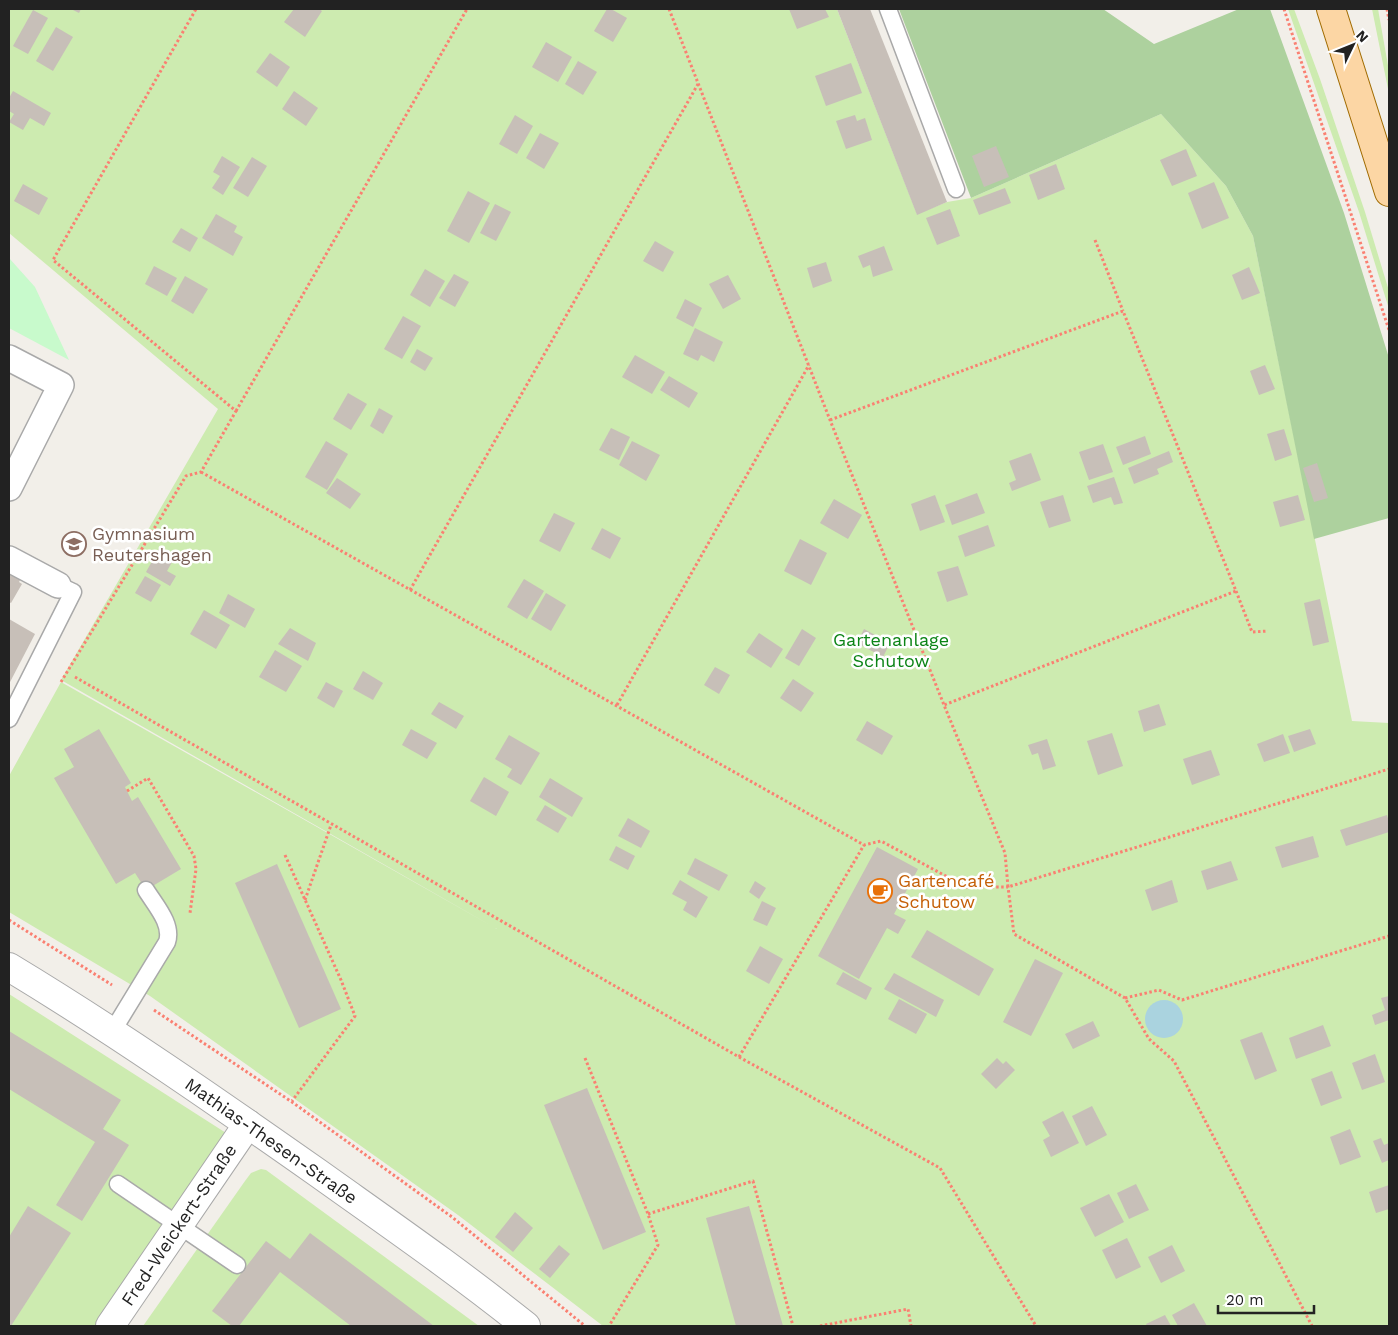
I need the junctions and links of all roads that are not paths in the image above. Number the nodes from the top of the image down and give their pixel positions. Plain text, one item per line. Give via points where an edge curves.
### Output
1 (888, 9) edge
2 (1331, 9) edge
3 (956, 189) dead end
4 (1389, 192) edge
5 (9, 358) edge
6 (9, 488) edge
7 (9, 559) edge
8 (58, 585) joint
9 (9, 719) edge
10 (146, 890) dead end
11 (9, 967) edge
12 (112, 1032) junction
13 (248, 1124) junction
14 (118, 1184) dead end
15 (179, 1226) junction
16 (237, 1265) dead end
17 (110, 1326) edge
18 (526, 1326) edge

1 - 3 lane
2 - 4 main road
5 - 6 street via 61,385
7 - 8 street
8 - 9 lane via 73,592
10 - 12 lane via 166,924 169,936
11 - 12 street, Mathias-Thesen-Straße
12 - 13 street, Mathias-Thesen-Straße
13 - 15 street, Fred-Weickert-Straße
13 - 18 street, Mathias-Thesen-Straße via 430,1253
14 - 15 lane
15 - 16 lane
15 - 17 street, Fred-Weickert-Straße

